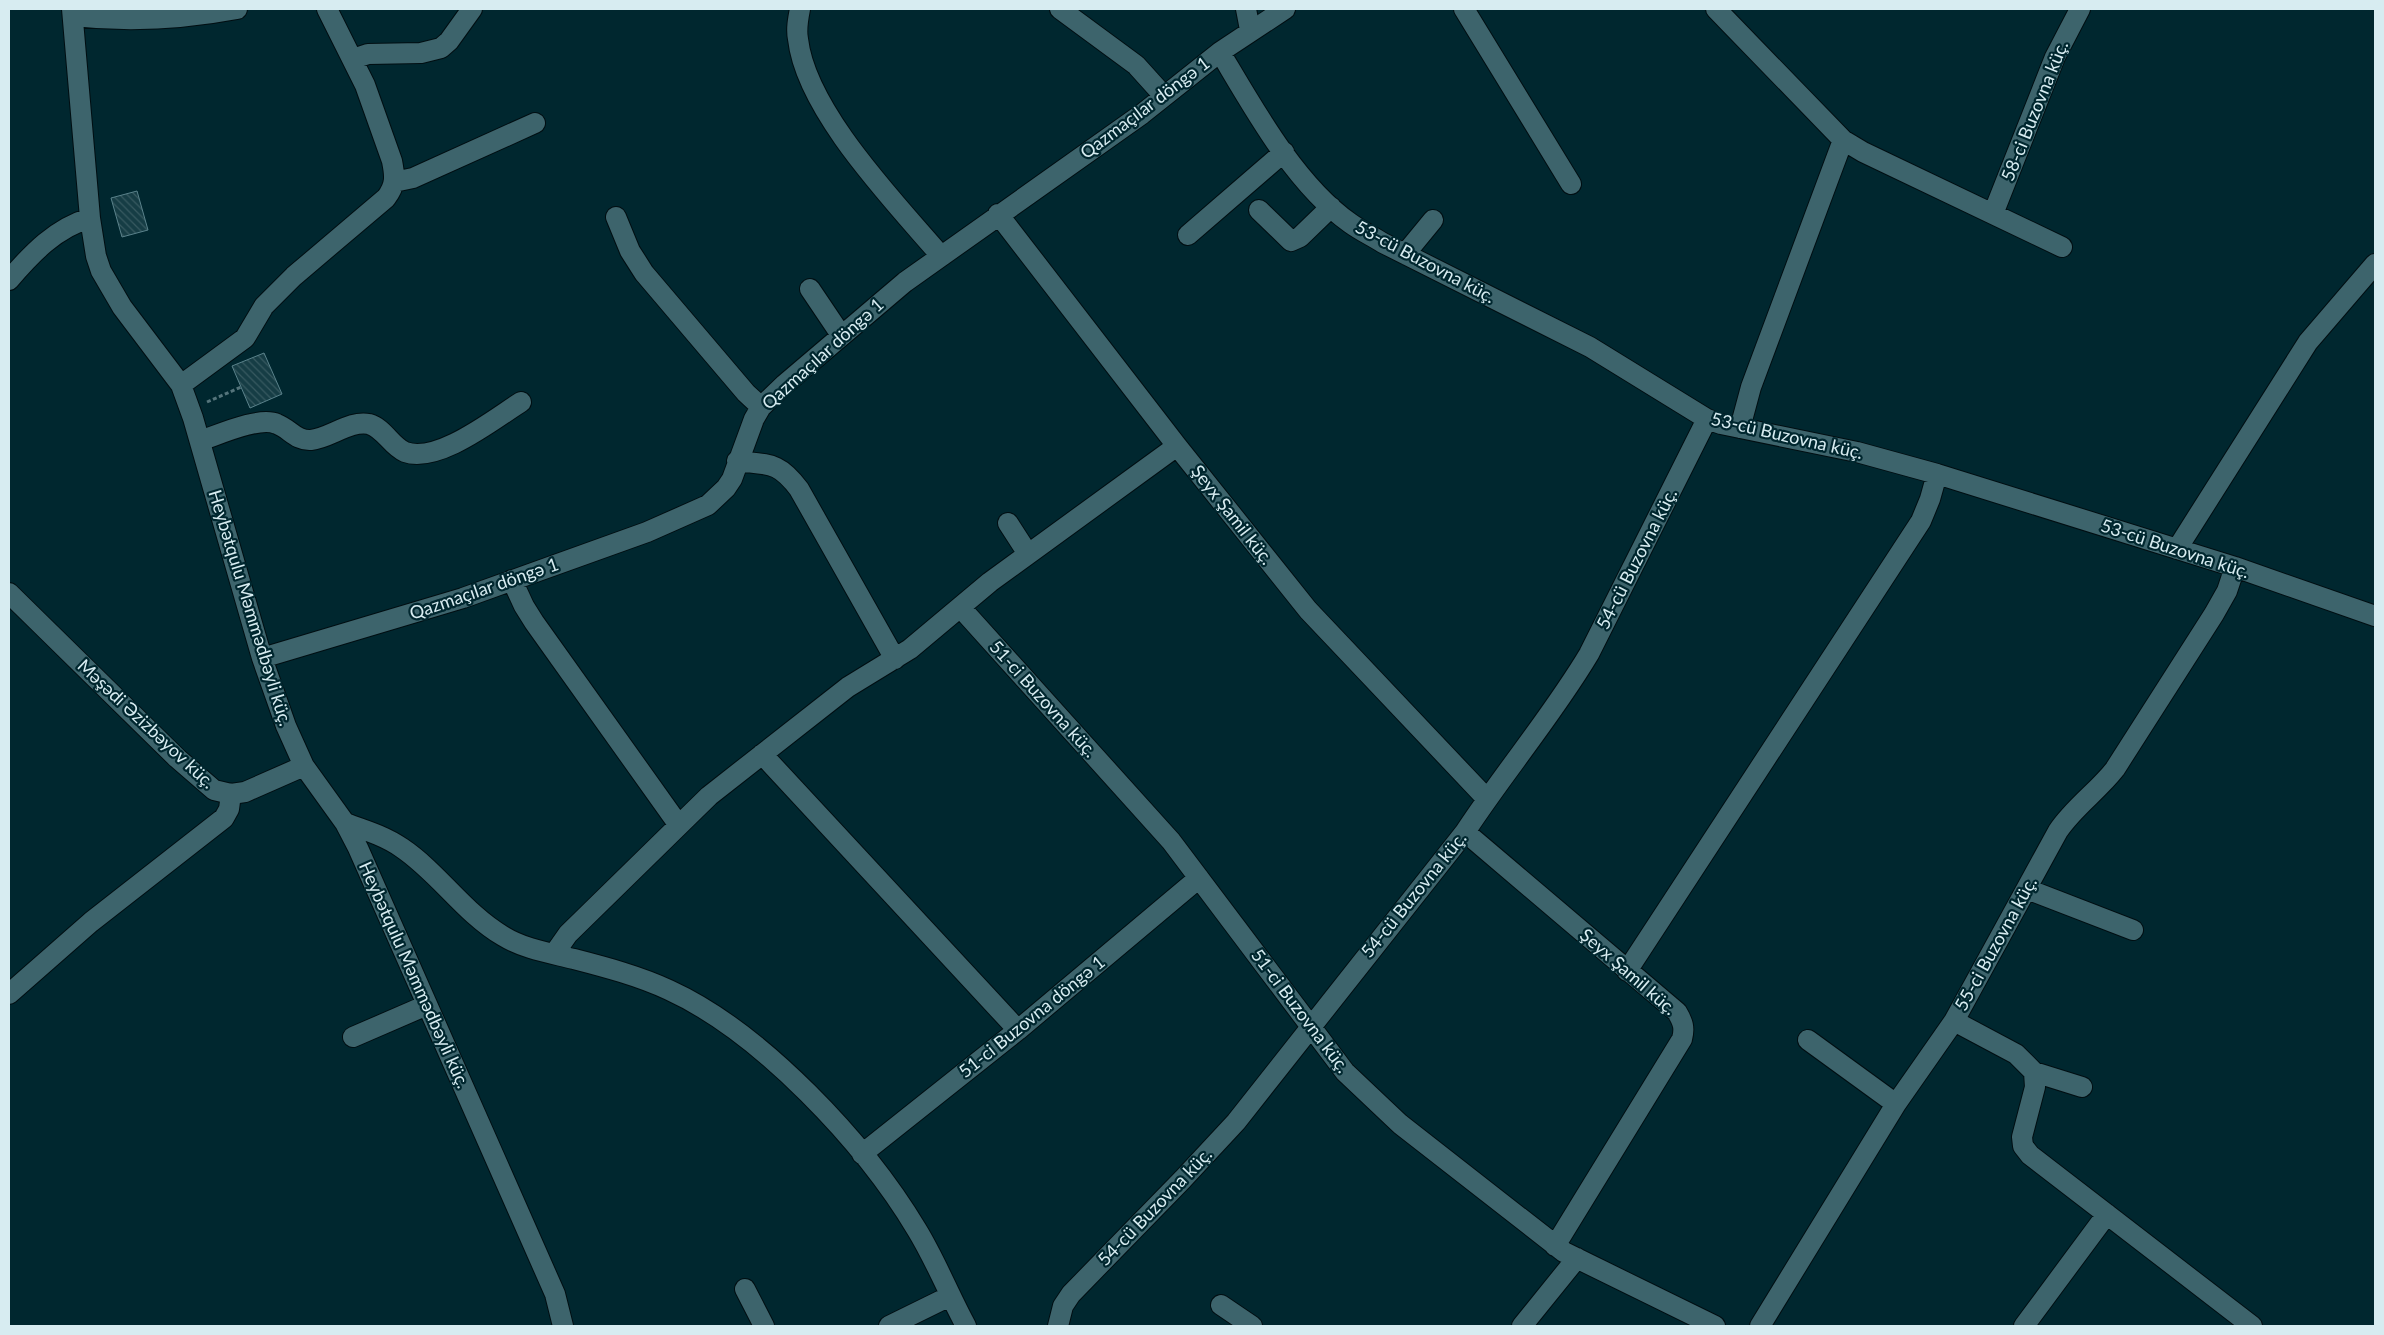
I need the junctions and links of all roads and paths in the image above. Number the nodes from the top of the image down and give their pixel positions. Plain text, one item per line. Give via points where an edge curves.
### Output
1 (237, 9) edge
2 (327, 9) edge
3 (472, 9) edge
4 (800, 9) edge
5 (1060, 9) edge
6 (1246, 9) edge
7 (1285, 9) edge
8 (1464, 9) edge
9 (1716, 9) edge
10 (2080, 9) edge
11 (72, 12) edge
12 (1250, 30) junction
13 (1220, 52) junction
14 (353, 60) junction
15 (1164, 96) junction
16 (535, 123) dead end
17 (1843, 140) junction
18 (1284, 152) junction
19 (394, 182) junction
20 (1571, 184) dead end
21 (1331, 207) junction
22 (1259, 210) dead end
23 (998, 214) junction
24 (1993, 214) junction
25 (616, 217) dead end
26 (90, 218) junction
27 (1433, 220) dead end
28 (1188, 235) dead end
29 (2062, 247) dead end
30 (1405, 254) junction
31 (941, 256) junction
32 (2375, 264) edge
33 (9, 280) edge
34 (810, 289) dead end
35 (842, 335) junction
36 (181, 385) junction
37 (240, 387) dead end
38 (521, 402) dead end
39 (762, 407) junction
40 (190, 409) junction
41 (1707, 419) junction
42 (1740, 428) junction
43 (200, 441) junction
44 (1176, 446) junction
45 (737, 461) junction
46 (1937, 474) junction
47 (1008, 522) dead end
48 (2177, 549) junction
49 (1028, 554) junction
50 (2235, 567) junction
51 (512, 580) junction
52 (9, 593) edge
53 (961, 608) junction
54 (2375, 616) edge
55 (262, 658) junction
56 (895, 659) junction
57 (762, 754) junction
58 (304, 766) junction
59 (231, 794) junction
60 (1487, 799) junction
61 (345, 823) junction
62 (678, 824) junction
63 (1465, 832) junction
64 (1199, 878) junction
65 (2027, 889) junction
66 (2132, 930) dead end
67 (554, 954) junction
68 (1627, 971) junction
69 (9, 994) edge
70 (428, 1005) junction
71 (1954, 1021) junction
72 (1310, 1026) junction
73 (1018, 1030) junction
74 (354, 1037) dead end
75 (1808, 1040) dead end
76 (2034, 1072) junction
77 (2082, 1087) dead end
78 (1896, 1104) junction
79 (862, 1154) junction
80 (2107, 1214) junction
81 (1555, 1246) junction
82 (1576, 1258) junction
83 (745, 1289) dead end
84 (950, 1296) junction
85 (1221, 1305) dead end
86 (563, 1326) edge
87 (764, 1326) edge
88 (889, 1326) edge
89 (966, 1326) edge
90 (1058, 1326) edge
91 (1252, 1326) edge
92 (1522, 1326) edge
93 (1714, 1326) edge
94 (1760, 1326) edge
95 (2024, 1326) edge
96 (2252, 1326) edge

1 - 11 street via 116,19
2 - 14 street
3 - 14 street via 441,48 421,53 368,54
4 - 31 street via 801,56 824,108 864,164
5 - 15 street via 1136,65
6 - 12 street
7 - 12 street, Qazmaçılar döngə 1
8 - 20 street
9 - 17 street
10 - 24 street, 58-ci Buzovna küç. via 2055,57
11 - 26 street, Heybətqulu Məmmədbəyli küç.
12 - 13 street, Qazmaçılar döngə 1
13 - 15 street, Qazmaçılar döngə 1
13 - 18 street, 53-cü Buzovna küç. via 1261,121
14 - 19 street via 392,161
15 - 23 street, Qazmaçılar döngə 1
16 - 19 street via 413,178
17 - 24 street
17 - 42 street via 1751,387
18 - 21 street, 53-cü Buzovna küç.
18 - 28 street
19 - 36 street via 386,198 294,276 264,306 245,338
21 - 22 street via 1300,237 1291,241
21 - 30 street, 53-cü Buzovna küç. via 1350,223
23 - 31 street, Qazmaçılar döngə 1
23 - 44 street, Şeyx Şamil küç.
24 - 29 street
25 - 39 street via 630,251 644,272 746,393
26 - 33 street via 75,222 52,237
26 - 36 street, Heybətqulu Məmmədbəyli küç. via 96,256 111,290
27 - 30 street
30 - 41 street, 53-cü Buzovna küç. via 1590,347
31 - 35 street, Qazmaçılar döngə 1
32 - 48 street via 2308,342
34 - 35 street
35 - 39 street, Qazmaçılar döngə 1
36 - 40 street, Heybətqulu Məmmədbəyli küç.
37 - 40 path
38 - 43 street via 460,440 442,449 418,454 398,448 376,427 368,424 358,424 309,440 293,436 278,424 258,423
39 - 45 street, Qazmaçılar döngə 1
40 - 43 street, Heybətqulu Məmmədbəyli küç.
41 - 42 street, 53-cü Buzovna küç.
41 - 60 street, 54-cü Buzovna küç. via 1589,654 1568,689
42 - 46 street, 53-cü Buzovna küç. via 1857,452
43 - 55 street, Heybətqulu Məmmədbəyli küç.
44 - 49 street
44 - 60 street, Şeyx Şamil küç. via 1308,610
45 - 51 street, Qazmaçılar döngə 1 via 726,488 708,505 648,532
45 - 56 street via 775,466 786,472 799,488
46 - 48 street, 53-cü Buzovna küç.
46 - 68 street via 1921,521
47 - 49 street
48 - 50 street, 53-cü Buzovna küç.
49 - 53 street
50 - 54 street, 53-cü Buzovna küç.
50 - 65 street, 55-ci Buzovna küç. via 2214,614 2115,768 2066,819
51 - 55 street, Qazmaçılar döngə 1 via 407,616
51 - 62 street via 534,622
52 - 59 street, Məşədi Əzizbəyov küç. via 177,758 214,790
53 - 56 street
53 - 64 street, 51-ci Buzovna küç. via 1171,841
55 - 58 street, Heybətqulu Məmmədbəyli küç.
56 - 57 street via 848,687
57 - 62 street
57 - 73 street
58 - 59 street, Məşədi Əzizbəyov küç. via 258,787
58 - 61 street, Heybətqulu Məmmədbəyli küç.
59 - 69 street via 229,809 218,822 91,922
60 - 63 street, 54-cü Buzovna küç.
61 - 67 street via 402,848 502,936
61 - 70 street, Heybətqulu Məmmədbəyli küç.
62 - 67 street via 568,934
63 - 68 street, Şeyx Şamil küç.
63 - 72 street, 54-cü Buzovna küç.
64 - 72 street, 51-ci Buzovna küç.
64 - 73 street, 51-ci Buzovna döngə 1
65 - 66 street
65 - 71 street, 55-ci Buzovna küç.
67 - 79 street via 607,967 667,989 724,1022 779,1066
68 - 81 street, Şeyx Şamil küç. via 1677,1012 1684,1030 1682,1039
70 - 74 street
70 - 86 street, Heybətqulu Məmmədbəyli küç. via 555,1294
71 - 76 street via 2016,1054
71 - 78 street, 55-ci Buzovna küç.
72 - 81 street, 51-ci Buzovna küç. via 1345,1072 1374,1102
72 - 90 street, 54-cü Buzovna küç. via 1229,1129 1070,1294
73 - 79 street, 51-ci Buzovna döngə 1
75 - 78 street
76 - 77 street
76 - 80 street via 2035,1087 2022,1137 2023,1146 2030,1155
78 - 94 street, 55-ci Buzovna küç.
79 - 84 street via 903,1207
80 - 95 street
80 - 96 street
81 - 82 street, 51-ci Buzovna küç.
82 - 92 street
82 - 93 street, 51-ci Buzovna küç.
83 - 87 street
84 - 88 street
84 - 89 street
85 - 91 street

